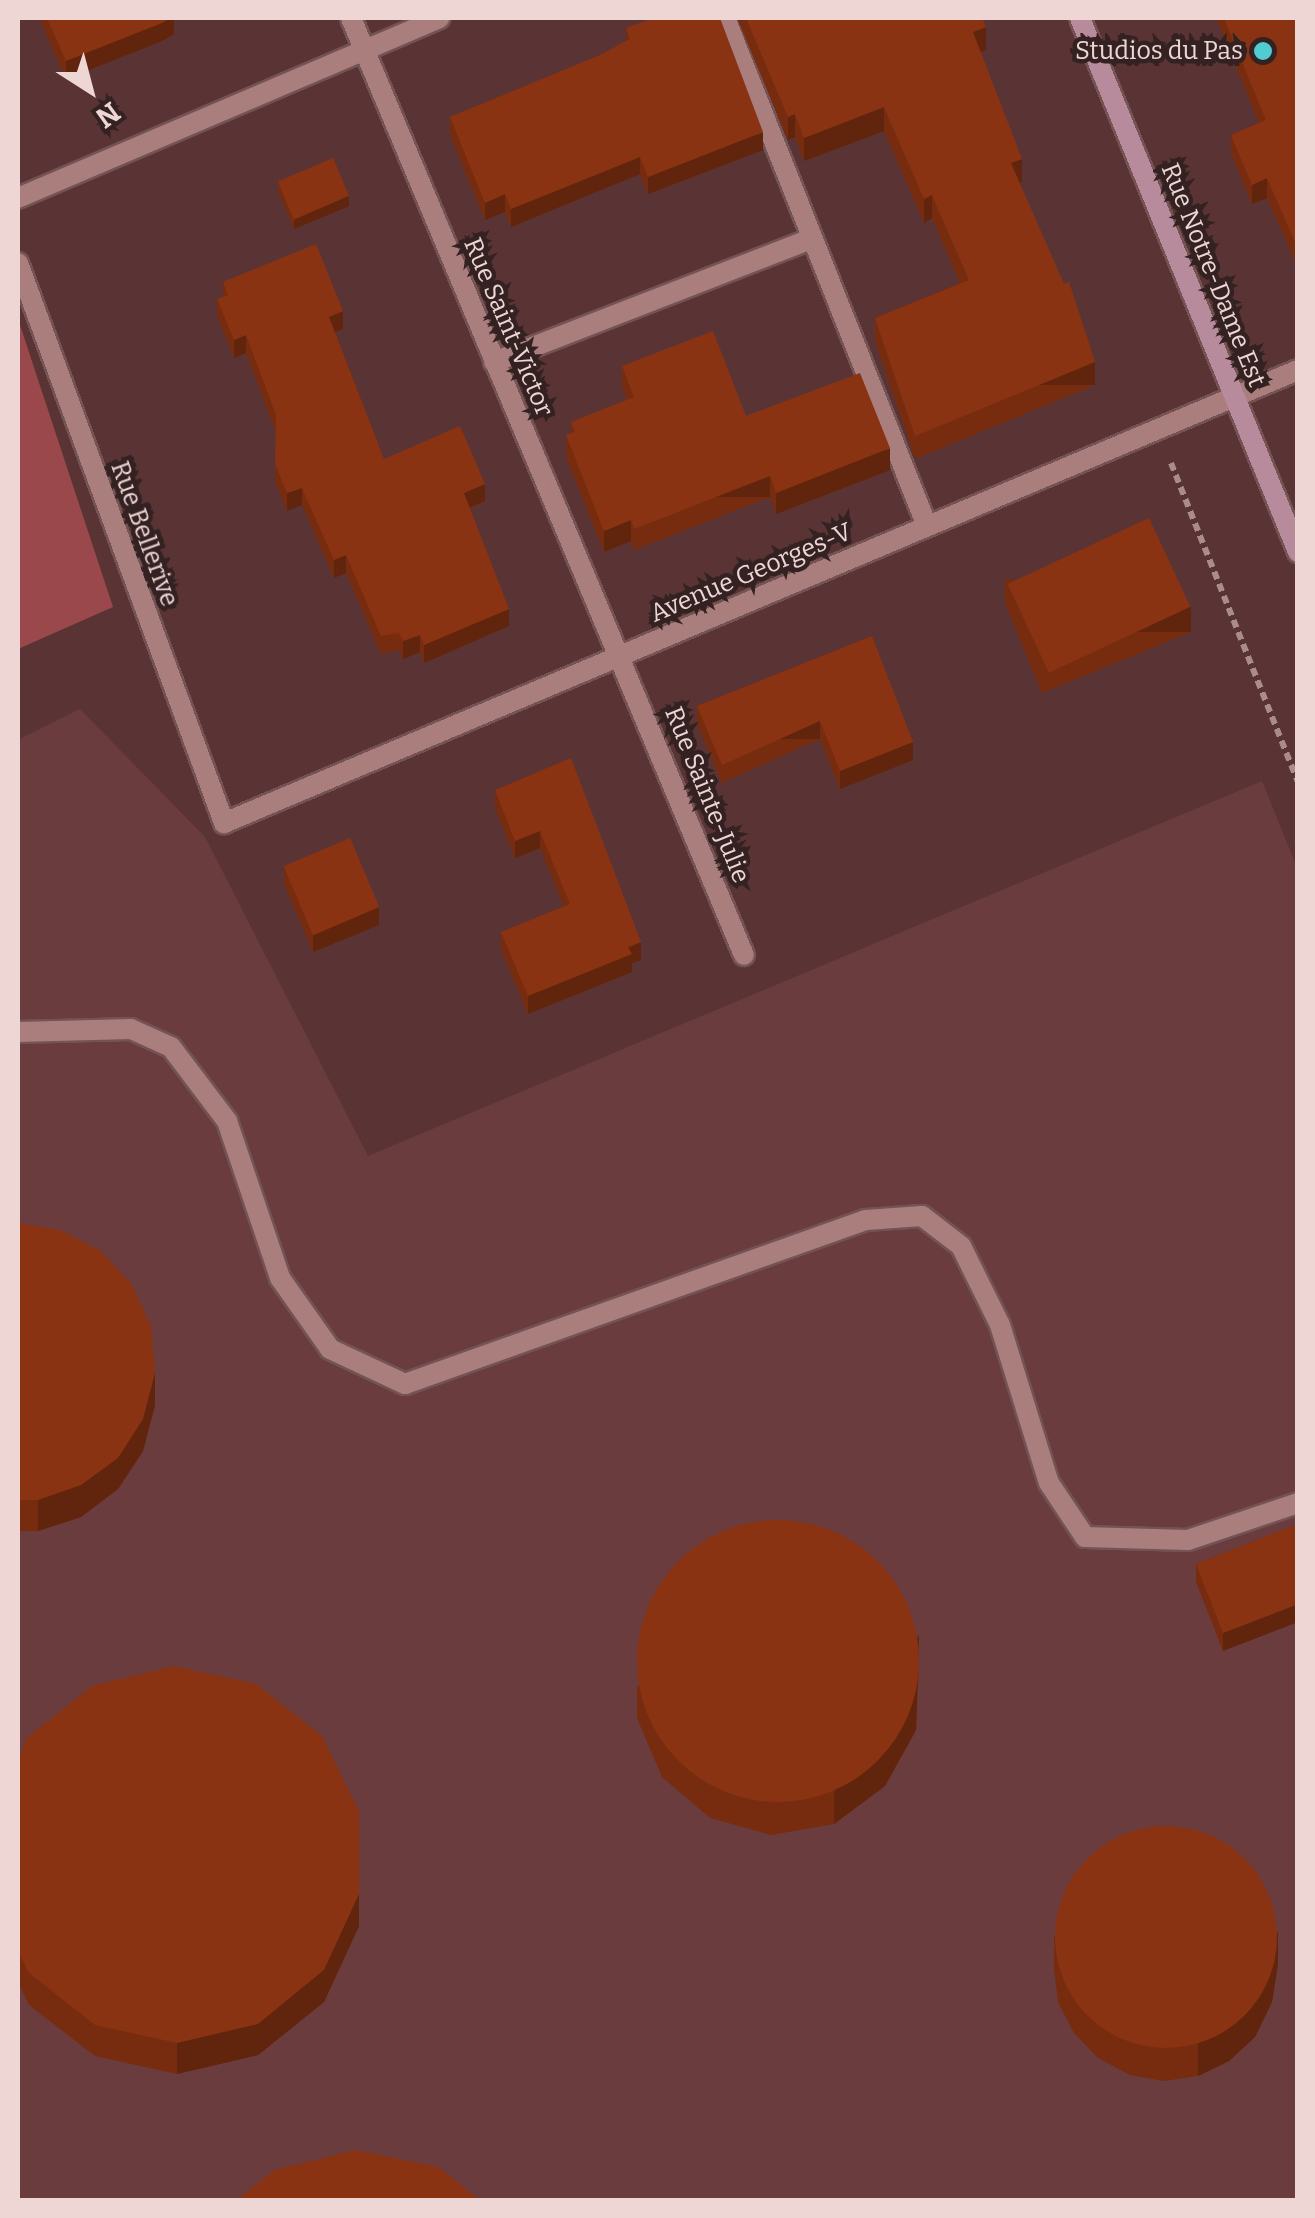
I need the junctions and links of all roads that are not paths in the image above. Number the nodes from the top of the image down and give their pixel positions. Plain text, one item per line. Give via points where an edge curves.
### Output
1 (352, 18) edge
2 (439, 18) edge
3 (725, 18) edge
4 (1080, 18) edge
5 (364, 49) junction
6 (18, 198) edge
7 (810, 239) junction
8 (18, 263) edge
9 (494, 362) junction
10 (1298, 370) edge
11 (1235, 396) junction
12 (926, 526) junction
13 (1298, 552) edge
14 (624, 655) junction
15 (224, 823) joint
16 (744, 955) dead end
17 (18, 1032) edge
18 (1298, 1503) edge

1 - 5 street, Rue Saint-Victor
2 - 5 street
3 - 7 street
4 - 11 main road, Rue Notre-Dame Est
5 - 6 street
5 - 9 street, Rue Saint-Victor
7 - 9 street
7 - 12 street
8 - 15 street, Rue Bellerive
9 - 14 street, Rue Saint-Victor
10 - 11 street, Avenue Georges-V
11 - 12 street, Avenue Georges-V
11 - 13 main road, Rue Notre-Dame Est
12 - 14 street, Avenue Georges-V
14 - 15 street, Avenue Georges-V
14 - 16 street, Rue Sainte-Julie
17 - 18 street via 131,1030 171,1047 227,1121 280,1278 330,1349 405,1384 866,1220 922,1216 961,1246 1000,1325 1050,1482 1085,1537 1188,1540

